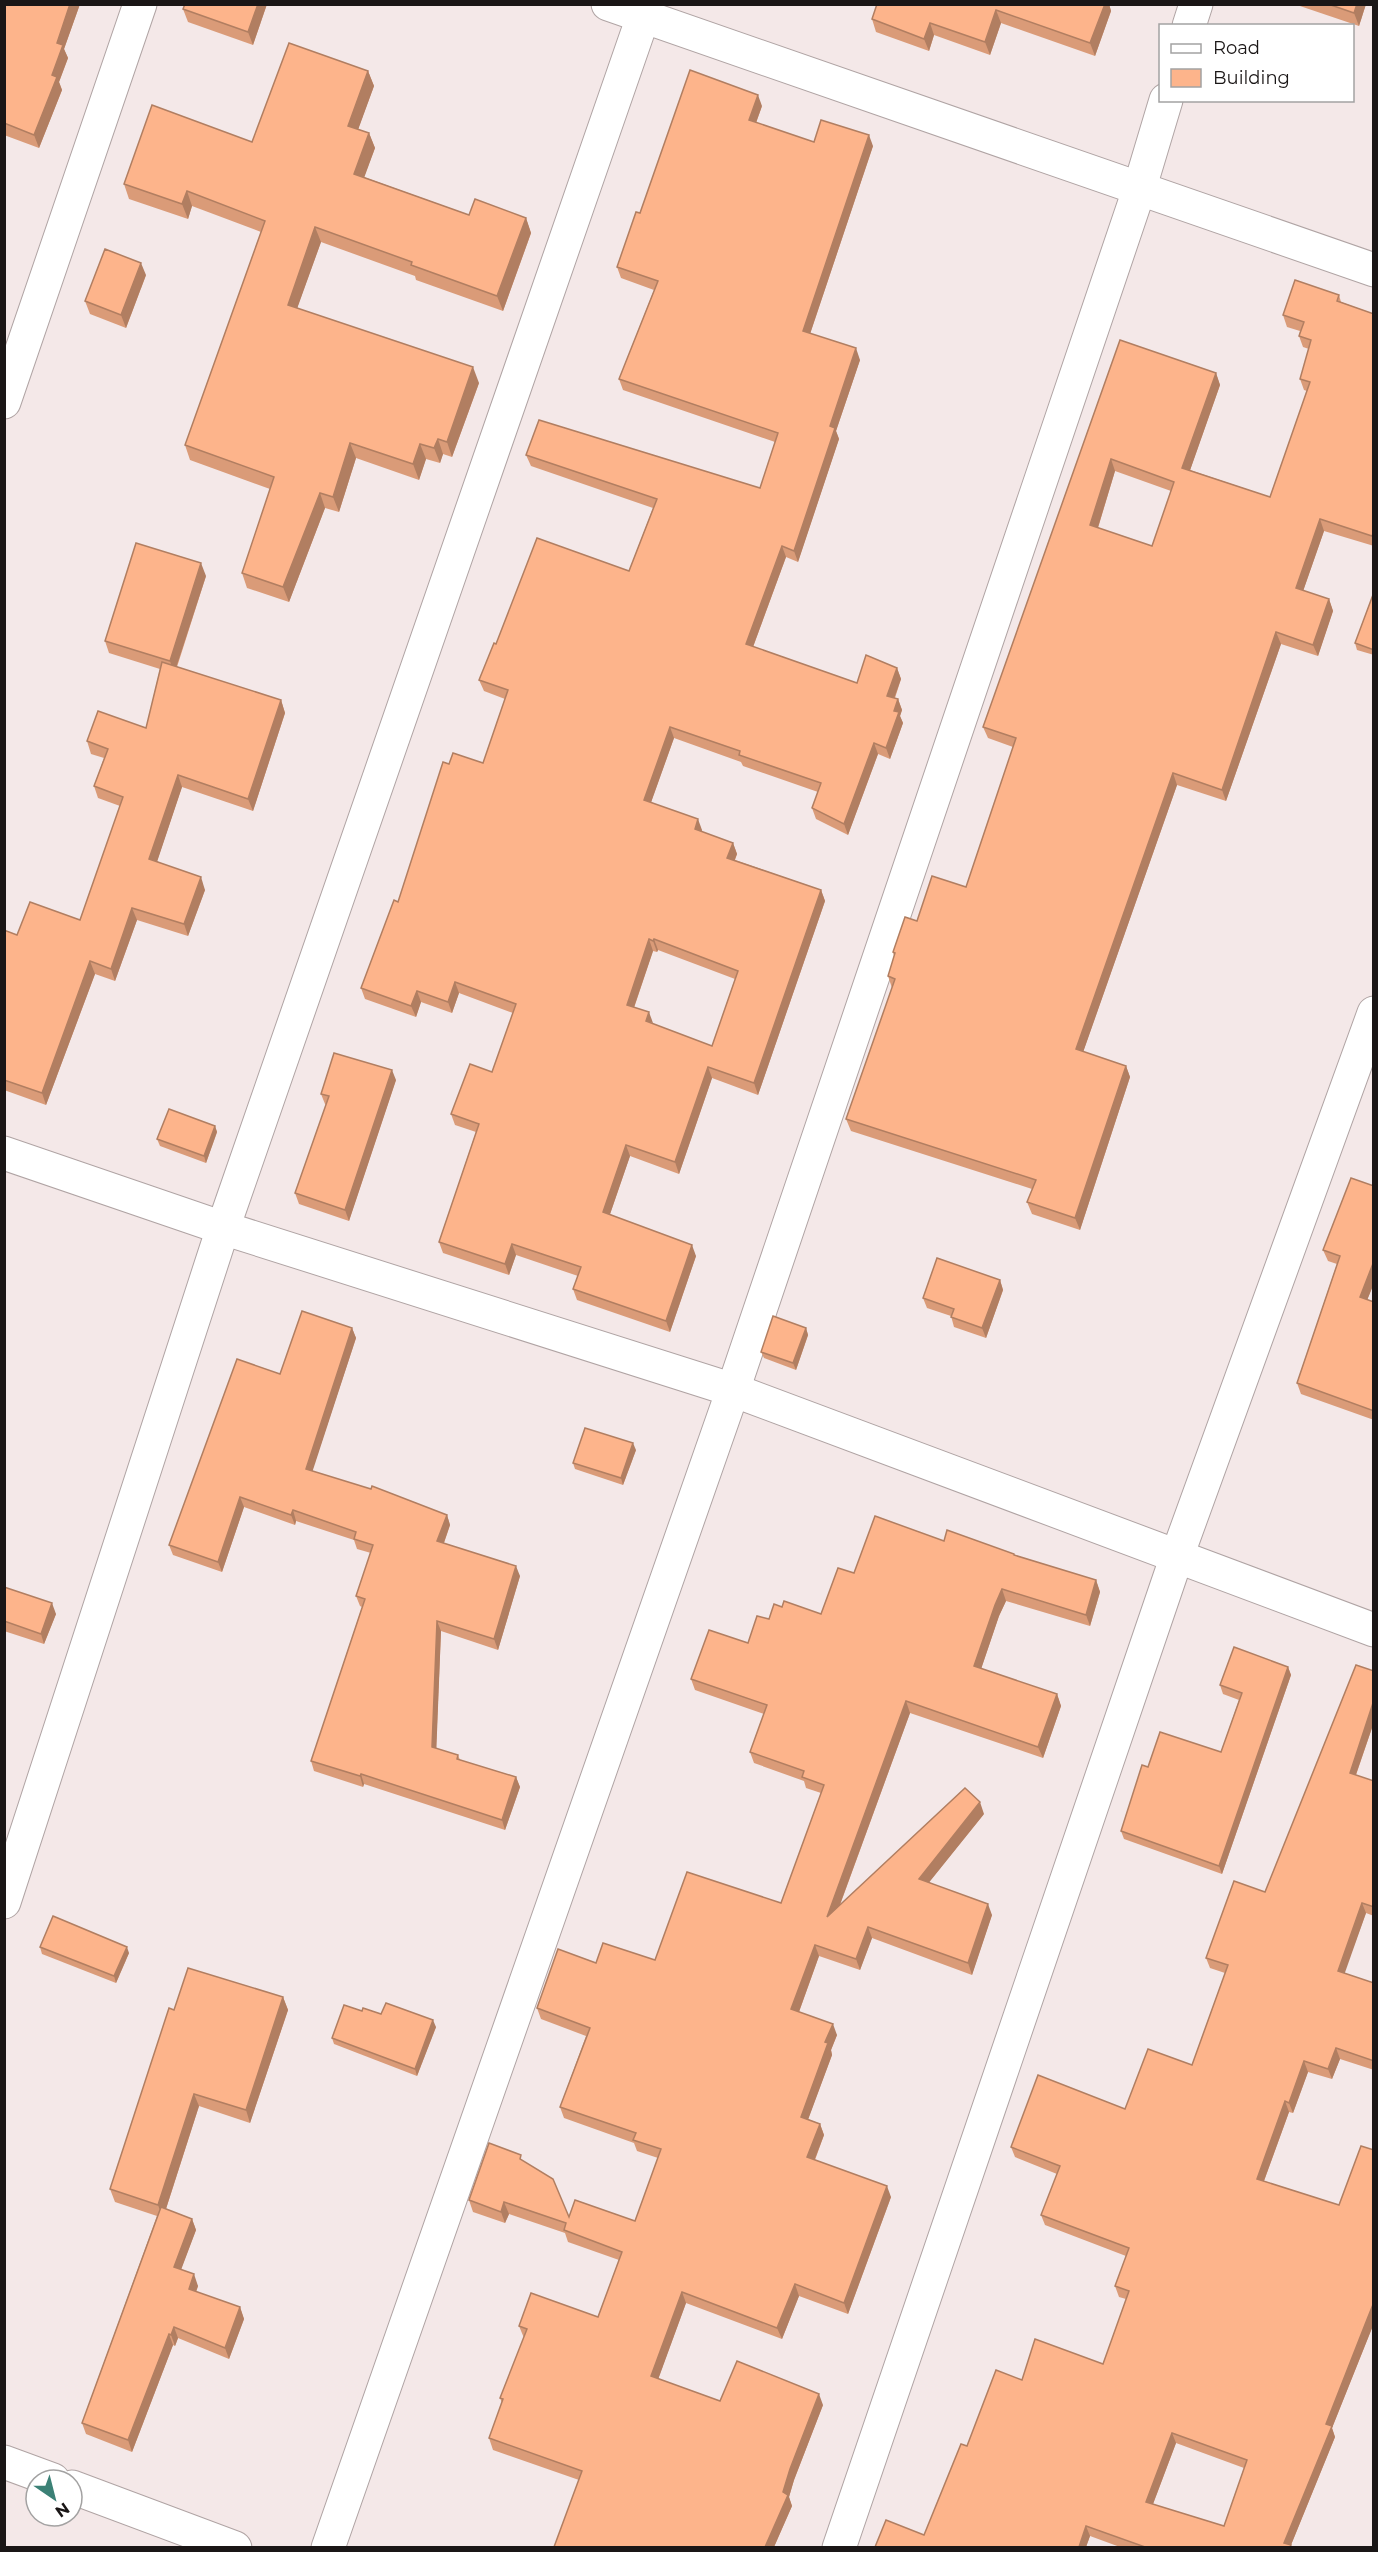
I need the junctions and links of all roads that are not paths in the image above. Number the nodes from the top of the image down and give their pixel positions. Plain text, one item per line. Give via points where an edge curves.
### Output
1 (140, 4) edge
2 (608, 4) edge
3 (1196, 4) edge
4 (643, 17) junction
5 (1190, 24) edge
6 (1165, 102) edge
7 (1140, 190) junction
8 (1374, 270) edge
9 (4, 402) edge
10 (1374, 1013) edge
11 (4, 1153) edge
12 (223, 1228) junction
13 (733, 1390) junction
14 (1177, 1556) junction
15 (1374, 1630) edge
16 (4, 1902) edge
17 (4, 2462) edge
18 (24, 2469) edge
19 (84, 2491) edge
20 (235, 2547) edge
21 (328, 2547) edge
22 (839, 2547) edge

1 - 9 street
2 - 4 street
3 - 5 street
4 - 7 street
4 - 12 street
6 - 7 street
7 - 8 street
7 - 13 street
10 - 14 street
11 - 12 street
12 - 13 street
12 - 16 street
13 - 14 street
13 - 21 street
14 - 15 street
14 - 22 street
17 - 18 street
19 - 20 street

